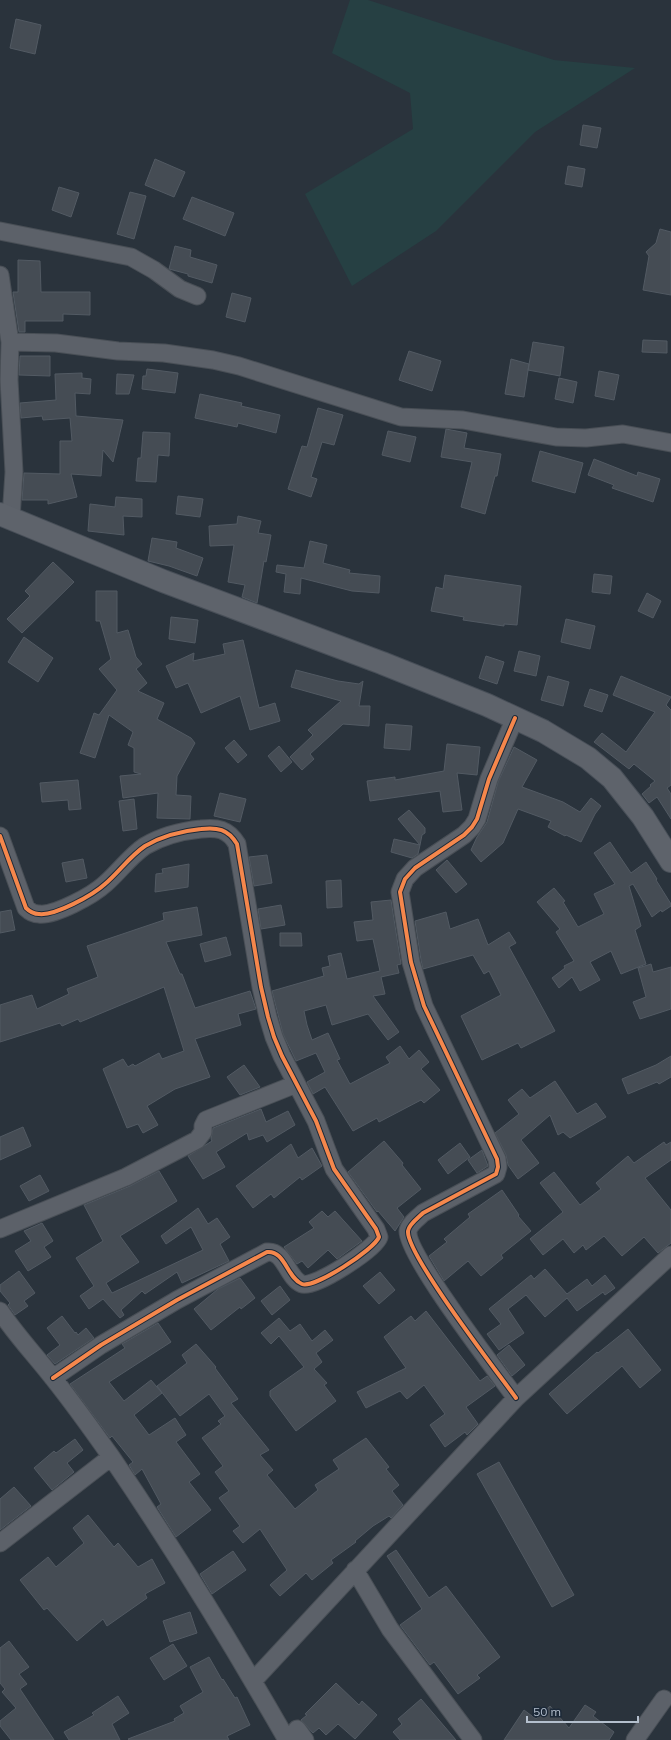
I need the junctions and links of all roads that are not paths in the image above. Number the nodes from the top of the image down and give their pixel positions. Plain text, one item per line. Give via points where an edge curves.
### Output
1 (0, 231) edge
2 (0, 275) edge
3 (197, 296) dead end
4 (10, 342) junction
5 (671, 443) edge
6 (6, 516) edge
7 (515, 718) junction
8 (0, 836) edge
9 (671, 861) edge
10 (296, 1084) junction
11 (0, 1229) edge
12 (671, 1255) edge
13 (0, 1311) edge
14 (53, 1378) junction
15 (516, 1398) junction
16 (111, 1457) junction
17 (0, 1543) edge
18 (356, 1570) junction
19 (253, 1681) junction
20 (664, 1699) dead end
21 (296, 1736) edge
22 (473, 1740) edge
23 (635, 1740) edge

1 - 3 street via 131,257 180,289
2 - 4 street
4 - 5 street via 56,343 213,360 402,417 463,420 556,437 586,438 623,434
4 - 6 street via 9,380 14,472
6 - 7 main road via 157,578 375,660
7 - 9 main road via 556,738 601,768 639,812
7 - 15 street via 472,827 415,868 405,879 400,892 411,962 424,1006 498,1167 496,1174 423,1213 408,1230 408,1238 428,1276
8 - 10 street via 26,908 41,915 53,913 94,893 145,846 167,836 206,828 220,829 232,835 237,844 268,1017 282,1056
10 - 11 street via 206,1120 203,1132 197,1140 126,1177
10 - 14 street via 316,1121 334,1168 378,1233 379,1237 375,1244 321,1280 307,1285 296,1279 279,1256 274,1252 267,1252 101,1345
12 - 15 street
13 - 14 street
14 - 16 street
15 - 18 street
16 - 17 street
16 - 19 street via 162,1533
18 - 19 street
18 - 22 street via 390,1629
19 - 21 street
20 - 23 street

